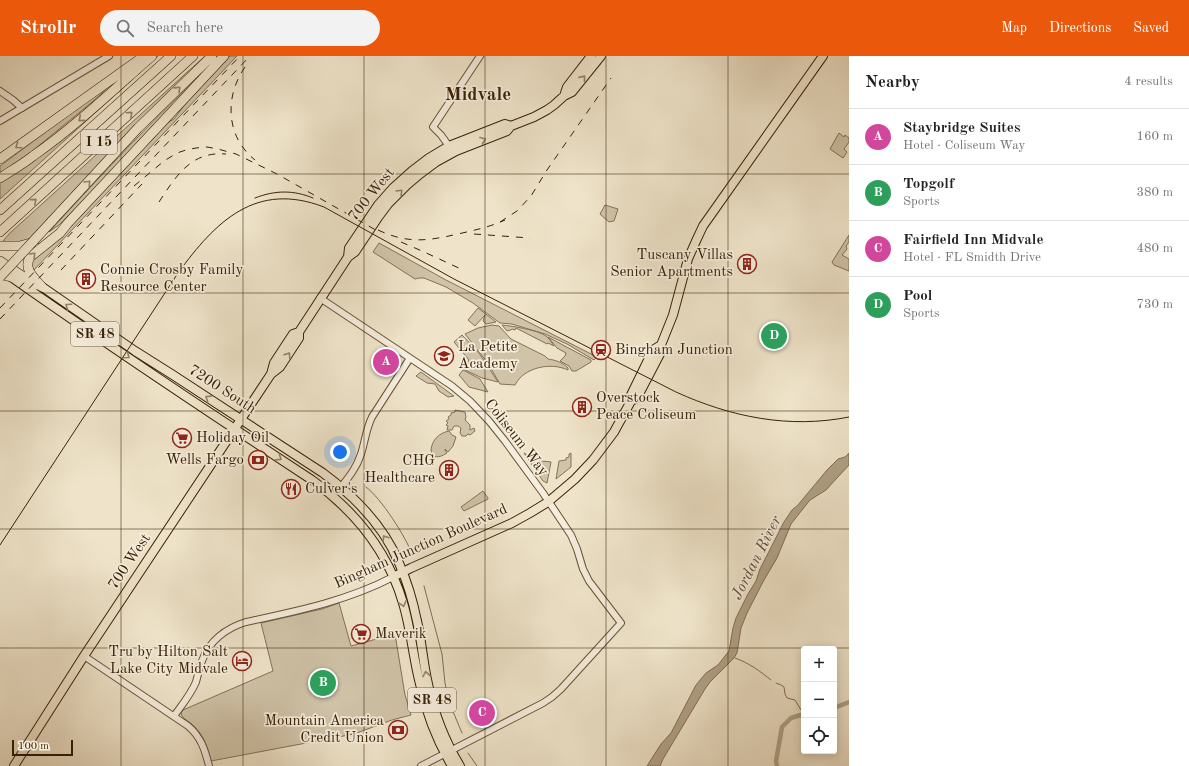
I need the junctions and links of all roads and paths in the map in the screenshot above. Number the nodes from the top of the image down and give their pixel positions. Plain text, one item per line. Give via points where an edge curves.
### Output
1 (109, 56) edge
2 (144, 56) edge
3 (152, 56) edge
4 (171, 56) edge
5 (193, 56) edge
6 (212, 56) edge
7 (224, 56) edge
8 (480, 56) edge
9 (592, 56) edge
10 (601, 56) edge
11 (823, 56) edge
12 (0, 91) edge
13 (564, 96) junction
14 (22, 108) junction
15 (0, 121) edge
16 (451, 149) junction
17 (0, 159) edge
18 (0, 178) edge
19 (0, 210) edge
20 (68, 223) junction
21 (2, 229) edge
22 (0, 246) edge
23 (0, 256) edge
24 (0, 261) edge
25 (0, 269) edge
26 (0, 275) edge
27 (11, 277) junction
28 (42, 287) junction
29 (320, 298) junction
30 (410, 358) junction
31 (241, 420) junction
32 (235, 429) junction
33 (340, 487) junction
34 (548, 502) junction
35 (403, 572) junction
36 (393, 577) junction
37 (84, 656) junction
38 (174, 716) junction
39 (448, 752) junction
40 (14, 766) edge
41 (208, 766) edge
42 (421, 766) edge
43 (452, 766) edge
44 (460, 766) edge

1 - 14 street
2 -> 17 highway
3 -> 18 highway via 53,141
4 - 19 highway, I 15
21 -> 5 highway, I 15
26 -> 6 highway, bridge via 143,123
7 - 20 highway
8 - 16 street via 433,128
9 - 13 main road via 566,87
13 -> 10 main road, 700 West via 572,92
11 - 34 main road, Bingham Junction Boulevard via 701,231 688,259 675,309 661,345 653,350 631,395 631,401 614,432 593,460
12 - 14 street
13 - 16 main road, 700 West via 540,113 511,126 504,124
14 - 15 street
16 - 29 main road, 700 West via 420,164 393,188 349,248 348,257
20 - 22 highway via 36,242 20,246
28 -> 20 highway via 28,270 28,260
23 - 28 main road, 7200 South / SR 48
24 - 28 highway via 30,282
25 - 27 main road, 7200 South / SR 48
26 - 27 highway
27 -> 32 main road, 7200 South / SR 48
31 -> 28 main road, 7200 South / SR 48 via 135,352
29 - 30 street, Coliseum Way
29 - 31 main road, 700 West via 299,332 300,338 280,367 271,374
30 - 33 street via 370,420 360,459
30 - 34 street, Coliseum Way via 452,386 481,412
31 - 32 main road, 700 West
31 - 33 main road, 7200 South / SR 48
32 -> 36 main road, 7200 South / SR 48 via 341,502 369,534
32 - 37 main road, 700 West
35 -> 33 main road, 7200 South / SR 48 via 378,528
34 - 35 main road, Bingham Junction Boulevard via 512,523
34 - 39 street, Coliseum Way via 571,535 589,581 621,623 552,697
35 - 36 main road, Bingham Junction Boulevard
39 -> 35 main road, SR 48 via 430,695 418,622
36 - 38 street, Bingham Junction Boulevard via 323,605 246,622 224,632 206,652 195,683
36 -> 39 main road, SR 48 via 406,613 426,707 433,726
37 - 38 street
37 - 40 main road, 700 West
38 - 41 street via 200,739
39 - 42 street
39 - 43 main road, SR 48
39 - 44 main road, SR 48

